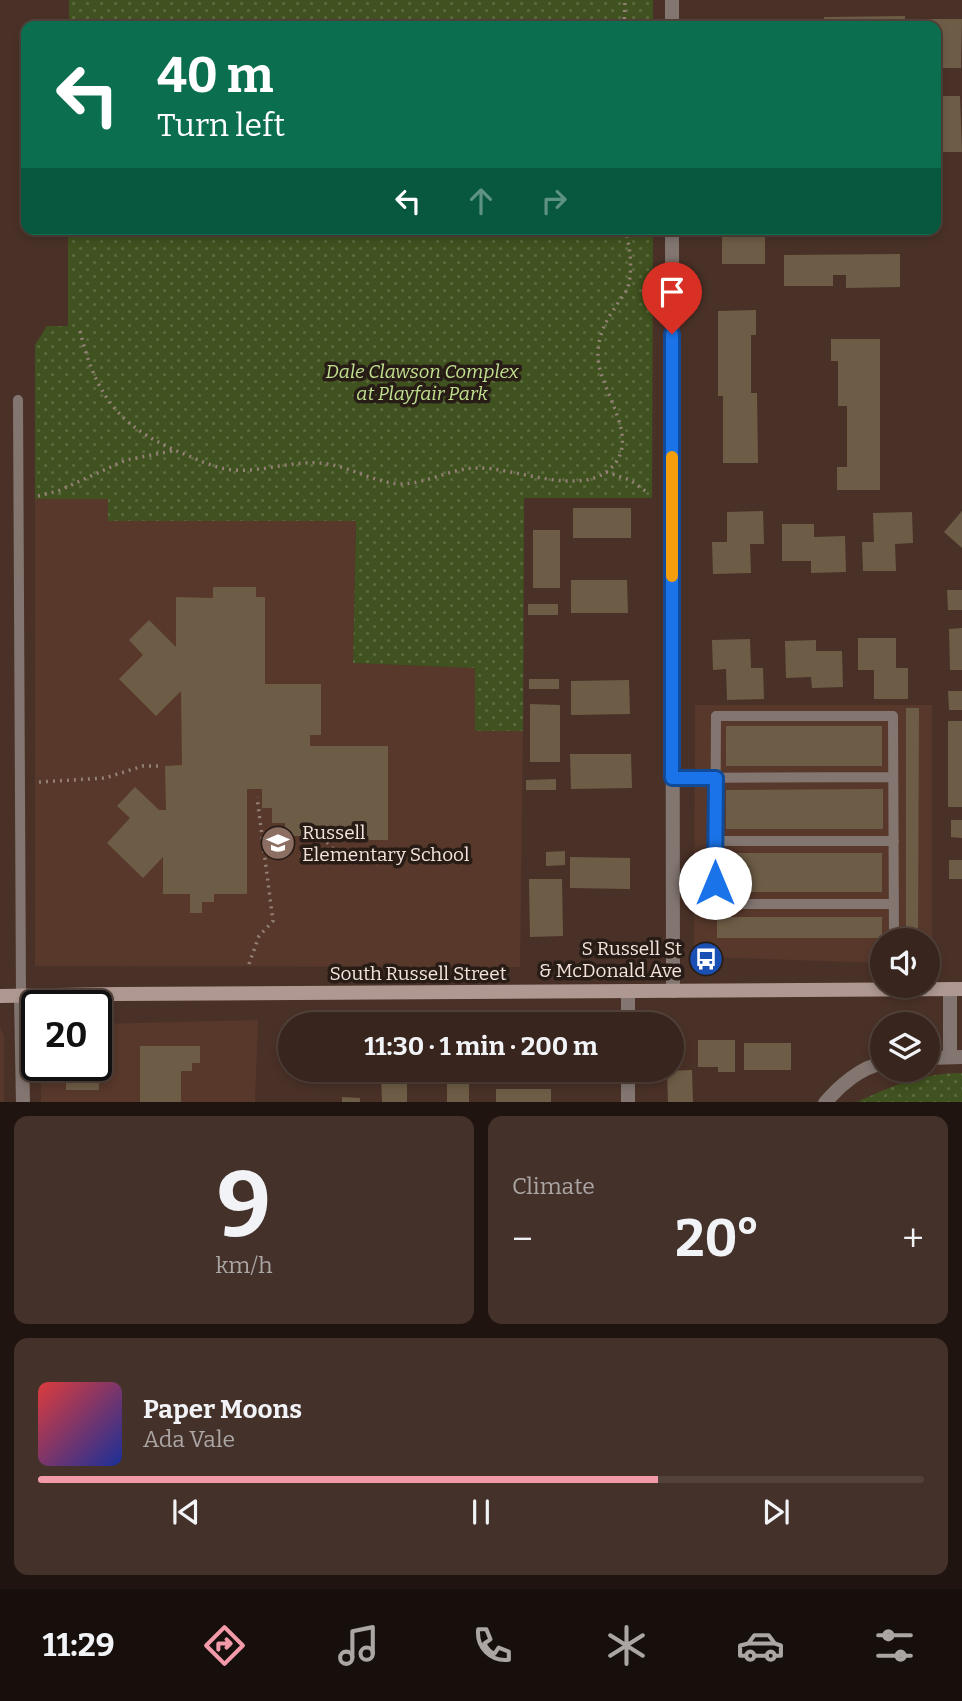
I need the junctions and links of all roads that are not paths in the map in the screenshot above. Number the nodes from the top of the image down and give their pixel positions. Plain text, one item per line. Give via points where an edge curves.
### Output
1 (672, 0) edge
2 (672, 21) edge
3 (672, 235) edge
4 (18, 400) dead end
5 (893, 777) junction
6 (672, 778) junction
7 (716, 778) junction
8 (716, 841) junction
9 (894, 841) junction
10 (894, 904) junction
11 (894, 928) edge
12 (870, 988) edge
13 (956, 989) edge
14 (673, 991) junction
15 (628, 992) junction
16 (112, 993) edge
17 (0, 996) edge
18 (21, 996) joint
19 (628, 1012) edge
20 (956, 1057) edge
21 (870, 1066) edge
22 (23, 1081) edge
23 (628, 1082) edge
24 (23, 1102) edge
25 (628, 1102) edge
26 (825, 1102) edge

1 - 2 street
3 - 6 street
4 - 18 lane
5 - 7 lane
5 - 7 lane via 893,716 716,716
5 - 9 lane
6 - 7 lane
6 - 14 street
7 - 8 lane
8 - 9 lane
8 - 10 lane via 715,904
9 - 10 lane
10 - 11 lane
12 - 14 main road, South Russell Street
13 - 20 street
14 - 15 main road, South Russell Street
15 - 16 main road, South Russell Street
15 - 19 street
17 - 18 main road, South Russell Street
21 - 26 street
22 - 24 street
23 - 25 street

